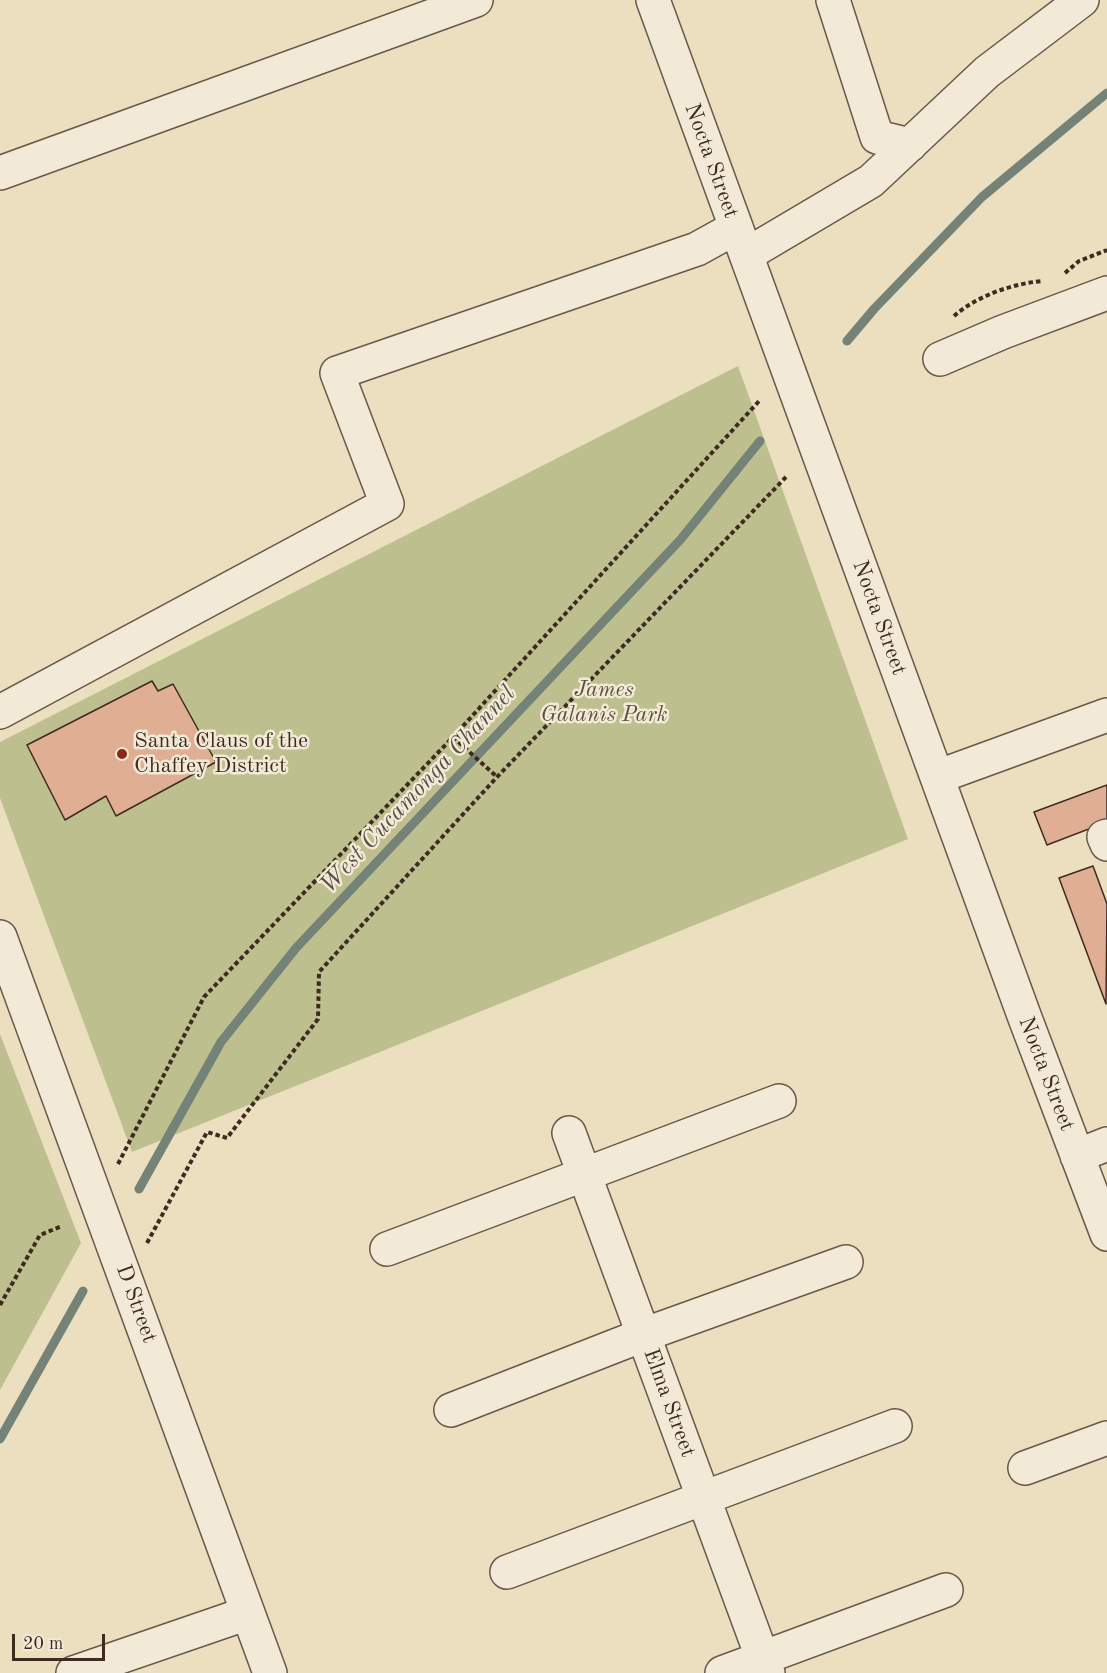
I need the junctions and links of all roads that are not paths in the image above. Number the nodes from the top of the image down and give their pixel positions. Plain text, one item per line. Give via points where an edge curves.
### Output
1 (476, 0) edge
2 (653, 0) edge
3 (833, 0) edge
4 (1082, 0) edge
5 (910, 145) junction
6 (0, 173) edge
7 (740, 241) junction
8 (1107, 293) edge
9 (940, 359) dead end
10 (0, 712) edge
11 (1107, 715) edge
12 (937, 777) junction
13 (1107, 836) edge
14 (1107, 844) edge
15 (0, 937) edge
16 (779, 1101) dead end
17 (569, 1133) dead end
18 (1092, 1150) edge
19 (584, 1175) junction
20 (1107, 1234) edge
21 (387, 1249) dead end
22 (846, 1262) dead end
23 (643, 1335) junction
24 (451, 1410) dead end
25 (895, 1426) dead end
26 (1107, 1438) edge
27 (1025, 1468) dead end
28 (703, 1496) junction
29 (507, 1572) dead end
30 (946, 1590) dead end
31 (248, 1613) junction
32 (765, 1666) edge
33 (73, 1673) edge
34 (270, 1673) edge
35 (722, 1673) edge

1 - 6 street
2 - 7 street, Nocta Street
3 - 5 street via 877,137
4 - 5 street via 987,72
5 - 7 street via 871,181
7 - 10 street via 698,249 337,373 387,504
7 - 12 street, Nocta Street
8 - 9 street
11 - 12 street
12 - 18 street, Nocta Street
13 - 14 street
15 - 31 street, D Street
16 - 19 street
17 - 19 street, Elma Street
18 - 20 street, Nocta Street
19 - 21 street
19 - 23 street, Elma Street
22 - 23 street
23 - 24 street
23 - 28 street, Elma Street
25 - 28 street
26 - 27 street
28 - 29 street
28 - 32 street, Elma Street
30 - 32 street
31 - 33 street
31 - 34 street, D Street
32 - 35 street

